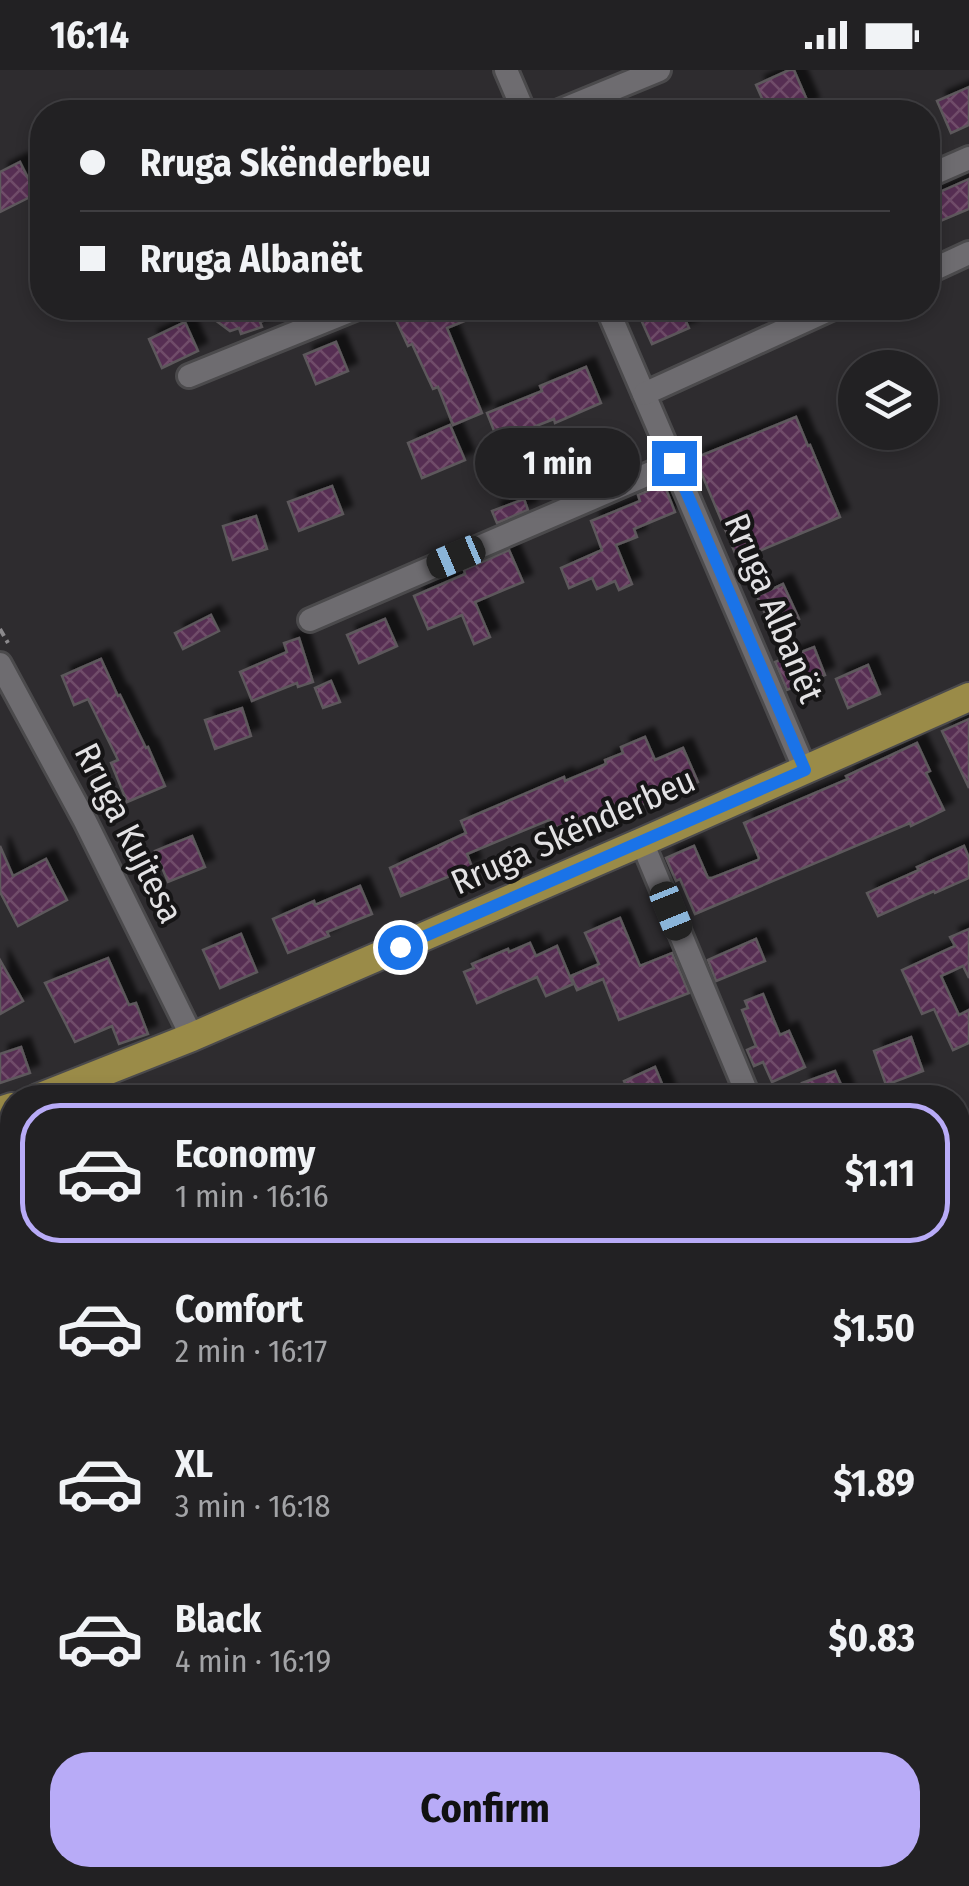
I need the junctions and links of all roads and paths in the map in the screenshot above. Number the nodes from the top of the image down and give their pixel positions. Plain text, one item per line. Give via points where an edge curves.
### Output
1 (506, 70) edge
2 (659, 70) edge
3 (519, 100) edge
4 (586, 100) edge
5 (969, 158) edge
6 (940, 171) edge
7 (969, 254) edge
8 (940, 267) edge
9 (327, 320) edge
10 (618, 320) edge
11 (807, 320) edge
12 (189, 376) dead end
13 (644, 394) junction
14 (674, 463) junction
15 (310, 620) dead end
16 (0, 664) edge
17 (969, 697) edge
18 (805, 770) junction
19 (642, 842) junction
20 (192, 1037) junction
21 (71, 1085) edge
22 (744, 1085) edge

1 - 3 street
2 - 4 street
5 - 6 street
7 - 8 street
9 - 12 street
10 - 13 street, Rruga Albanët
11 - 13 street
13 - 14 street, Rruga Albanët
14 - 15 street
14 - 18 street, Rruga Albanët
16 - 20 street, Rruga Kujtesa
17 - 18 main road, Rruga Skënderbeu
18 - 19 main road, Rruga Skënderbeu
19 - 20 main road, Rruga Skënderbeu
19 - 22 street
20 - 21 main road, Rruga Skënderbeu

